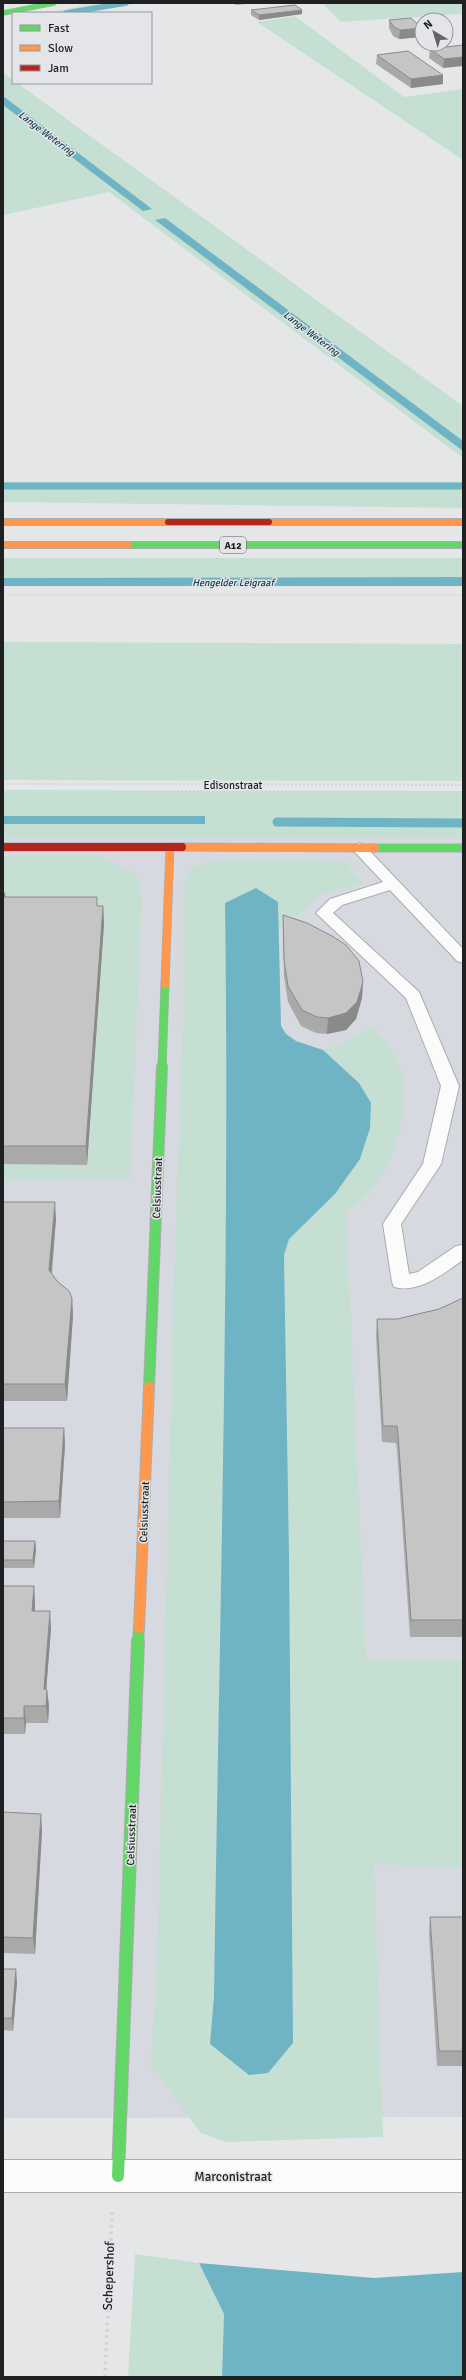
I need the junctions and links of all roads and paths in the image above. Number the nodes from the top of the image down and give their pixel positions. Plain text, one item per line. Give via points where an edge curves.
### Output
1 (54, 3) edge
2 (3, 13) edge
3 (3, 522) edge
4 (463, 522) edge
5 (3, 544) edge
6 (463, 545) edge
7 (3, 595) edge
8 (463, 595) edge
9 (3, 784) edge
10 (463, 786) edge
11 (3, 847) edge
12 (170, 847) junction
13 (359, 848) junction
14 (463, 848) edge
15 (394, 884) junction
16 (463, 958) edge
17 (463, 1251) edge
18 (3, 2176) edge
19 (118, 2176) junction
20 (463, 2176) edge
21 (105, 2377) edge

1 - 2 main road
3 - 4 main road, A12
5 - 6 main road, A12
7 - 8 path
9 - 10 path, Edisonstraat
11 - 12 main road
12 - 13 main road
12 - 19 main road, Celsiusstraat
13 - 14 main road
13 - 15 lane
15 - 16 lane
15 - 17 lane via 336,902 324,913 413,996 450,1086 432,1164 392,1224 401,1282 424,1277
18 - 19 street, Marconistraat
19 - 20 street, Marconistraat
19 - 21 path, Schepershof via 110,2220

